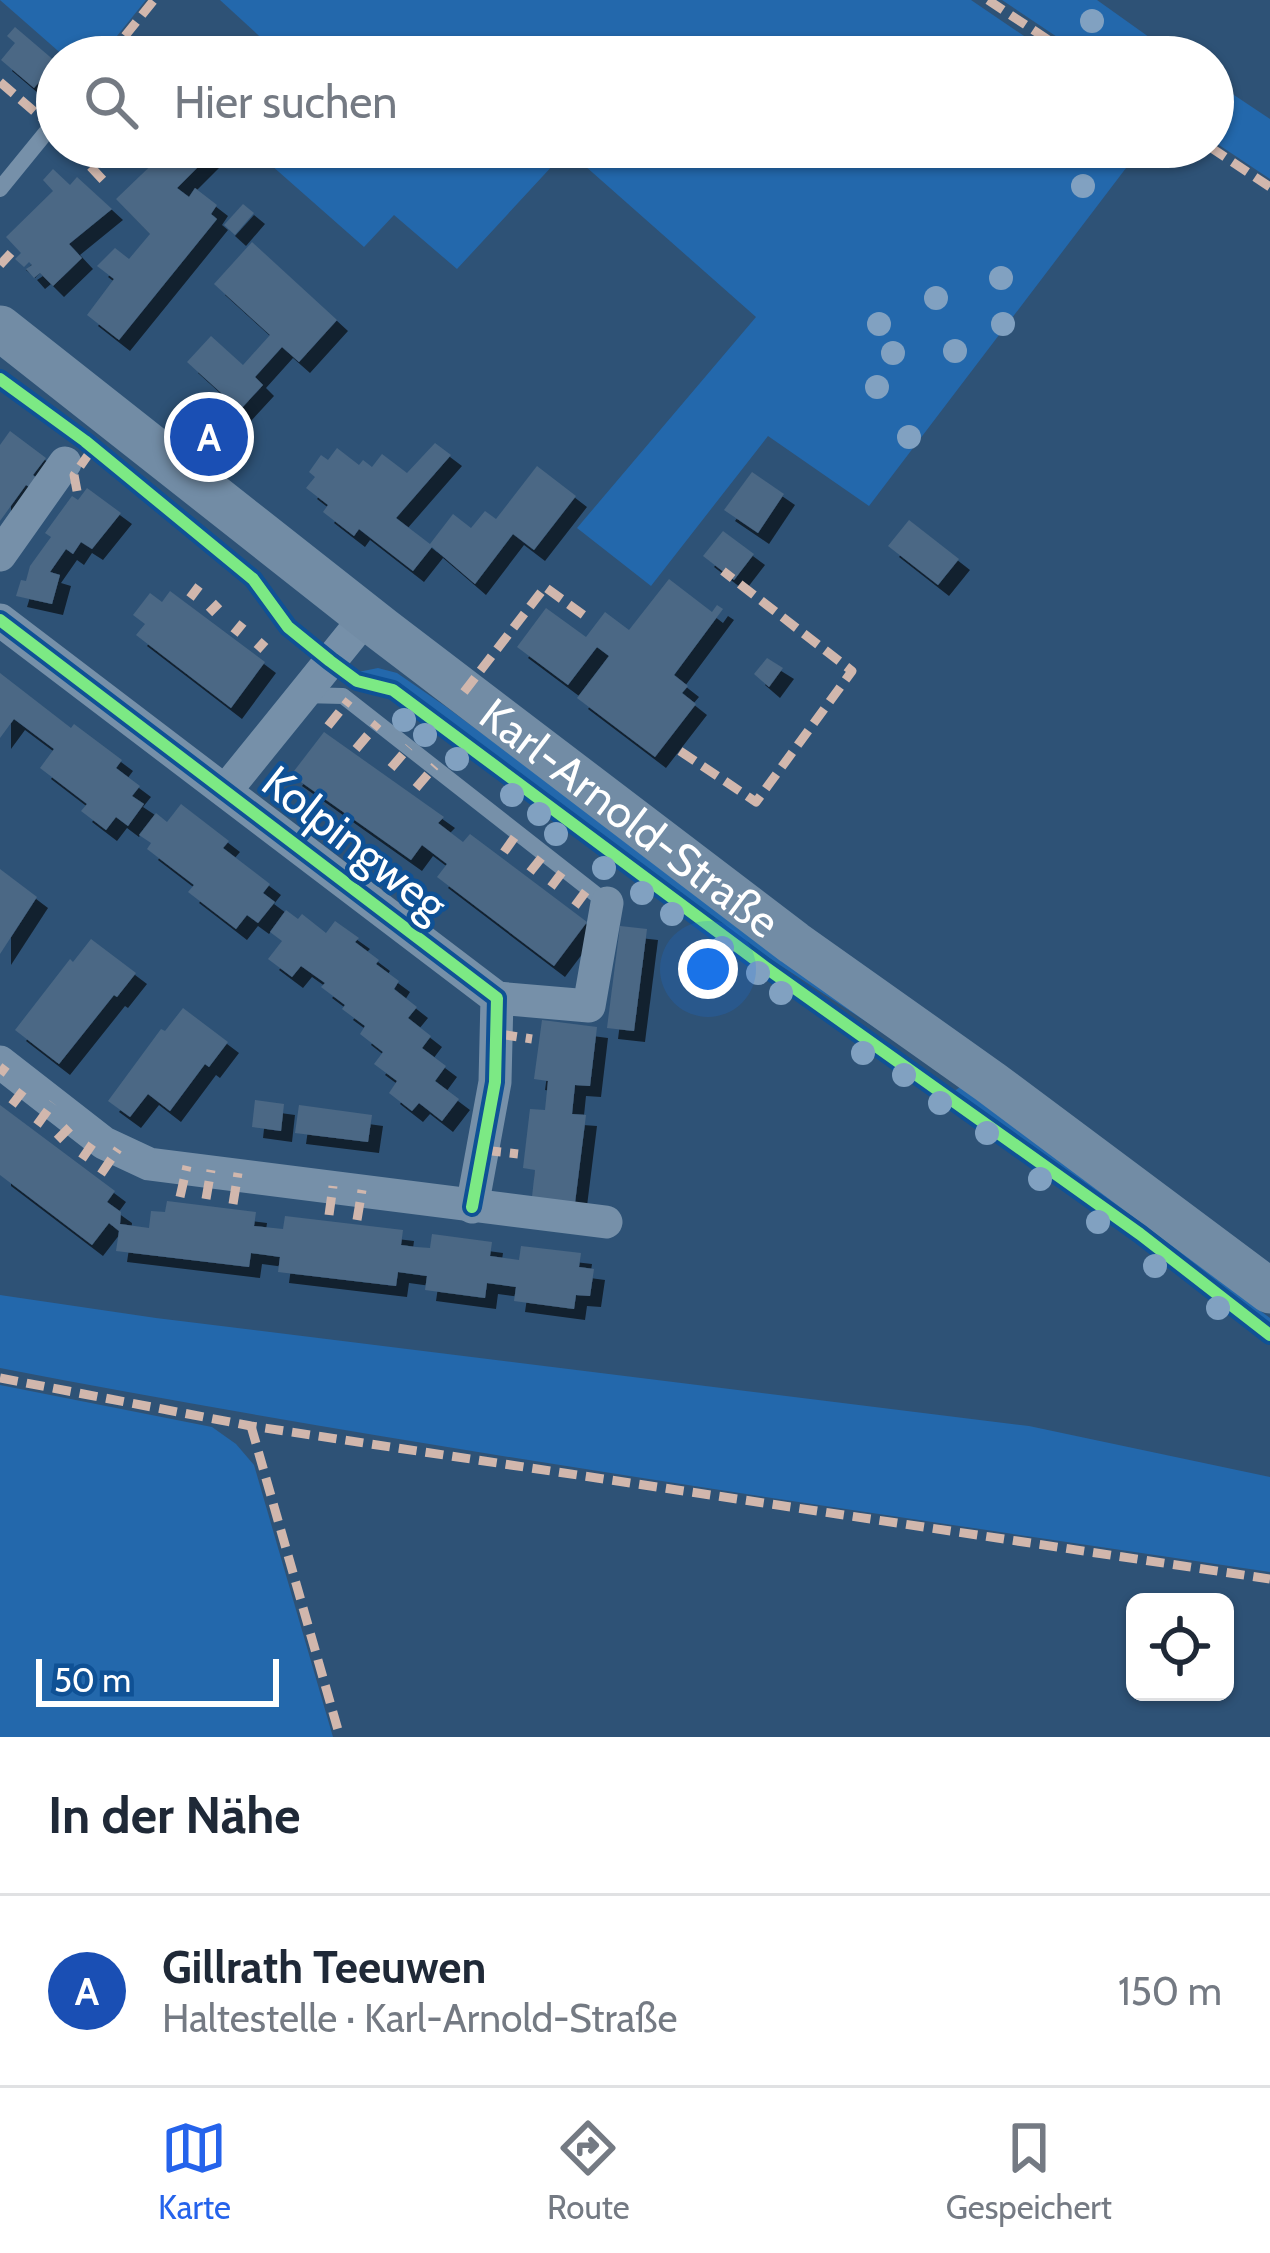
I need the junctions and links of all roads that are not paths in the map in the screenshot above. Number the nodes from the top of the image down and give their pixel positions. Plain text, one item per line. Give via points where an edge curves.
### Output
1 (36, 145) edge
2 (0, 189) edge
3 (0, 328) edge
4 (65, 464) dead end
5 (0, 555) edge
6 (366, 617) junction
7 (0, 620) edge
8 (301, 694) junction
9 (226, 790) junction
10 (607, 903) joint
11 (497, 998) junction
12 (0, 1062) edge
13 (472, 1207) junction
14 (606, 1222) dead end
15 (1270, 1291) edge

1 - 2 lane
3 - 6 main road, Karl-Arnold-Straße
4 - 5 street
6 - 8 street, Kolpingweg
6 - 15 main road, Karl-Arnold-Straße
7 - 9 street, Kolpingweg
8 - 9 street, Kolpingweg
8 - 10 lane, Kolpingweg via 343,696
9 - 11 street, Kolpingweg
10 - 11 street, Kolpingweg via 589,1006
11 - 13 street via 495,1082
12 - 13 street via 104,1143 149,1164
13 - 14 street

